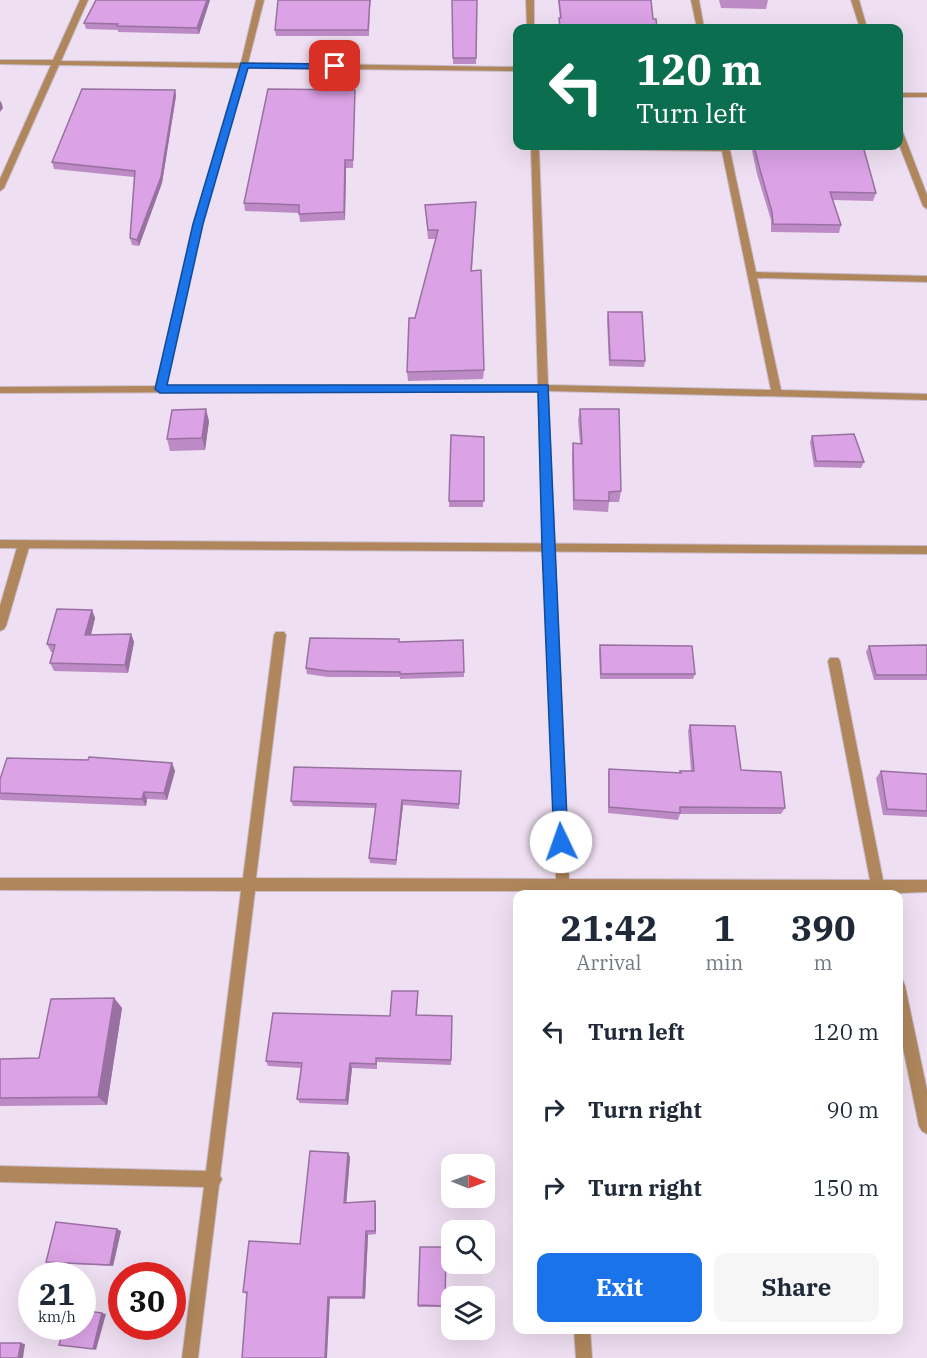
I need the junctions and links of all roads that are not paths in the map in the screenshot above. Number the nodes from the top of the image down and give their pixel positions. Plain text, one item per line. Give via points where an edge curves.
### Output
1 (84, 0) edge
2 (260, 0) edge
3 (530, 0) edge
4 (695, 0) edge
5 (855, 0) edge
6 (531, 24) edge
7 (700, 24) edge
8 (863, 24) edge
9 (0, 62) edge
10 (56, 63) junction
11 (244, 65) junction
12 (513, 69) edge
13 (903, 95) edge
14 (927, 95) edge
15 (903, 143) edge
16 (535, 150) edge
17 (726, 150) edge
18 (0, 188) edge
19 (927, 206) edge
20 (752, 275) junction
21 (927, 279) edge
22 (544, 388) junction
23 (160, 389) junction
24 (0, 390) edge
25 (776, 392) junction
26 (927, 397) edge
27 (0, 543) edge
28 (24, 544) junction
29 (548, 548) junction
30 (927, 550) edge
31 (0, 626) edge
32 (280, 635) dead end
33 (834, 661) dead end
34 (0, 884) edge
35 (250, 886) junction
36 (927, 886) edge
37 (513, 890) edge
38 (563, 890) edge
39 (879, 890) edge
40 (903, 1010) edge
41 (927, 1126) edge
42 (0, 1174) edge
43 (214, 1179) junction
44 (582, 1334) edge
45 (190, 1358) edge
46 (584, 1358) edge

1 - 10 street
2 - 11 street
3 - 6 street
4 - 7 street
5 - 8 street
9 - 10 street
10 - 11 street
10 - 18 street
11 - 12 street
11 - 23 street via 198,224
13 - 14 street
15 - 19 street
16 - 22 street
17 - 20 street
20 - 21 street
20 - 25 street
22 - 23 street
22 - 25 street
22 - 29 street
23 - 24 street
25 - 26 street
27 - 28 street
28 - 29 street
28 - 31 street
29 - 30 street
29 - 38 street
32 - 35 street
33 - 39 street
34 - 35 street
35 - 37 street
35 - 43 street
36 - 39 street
40 - 41 street
42 - 43 street
43 - 45 street
44 - 46 street

